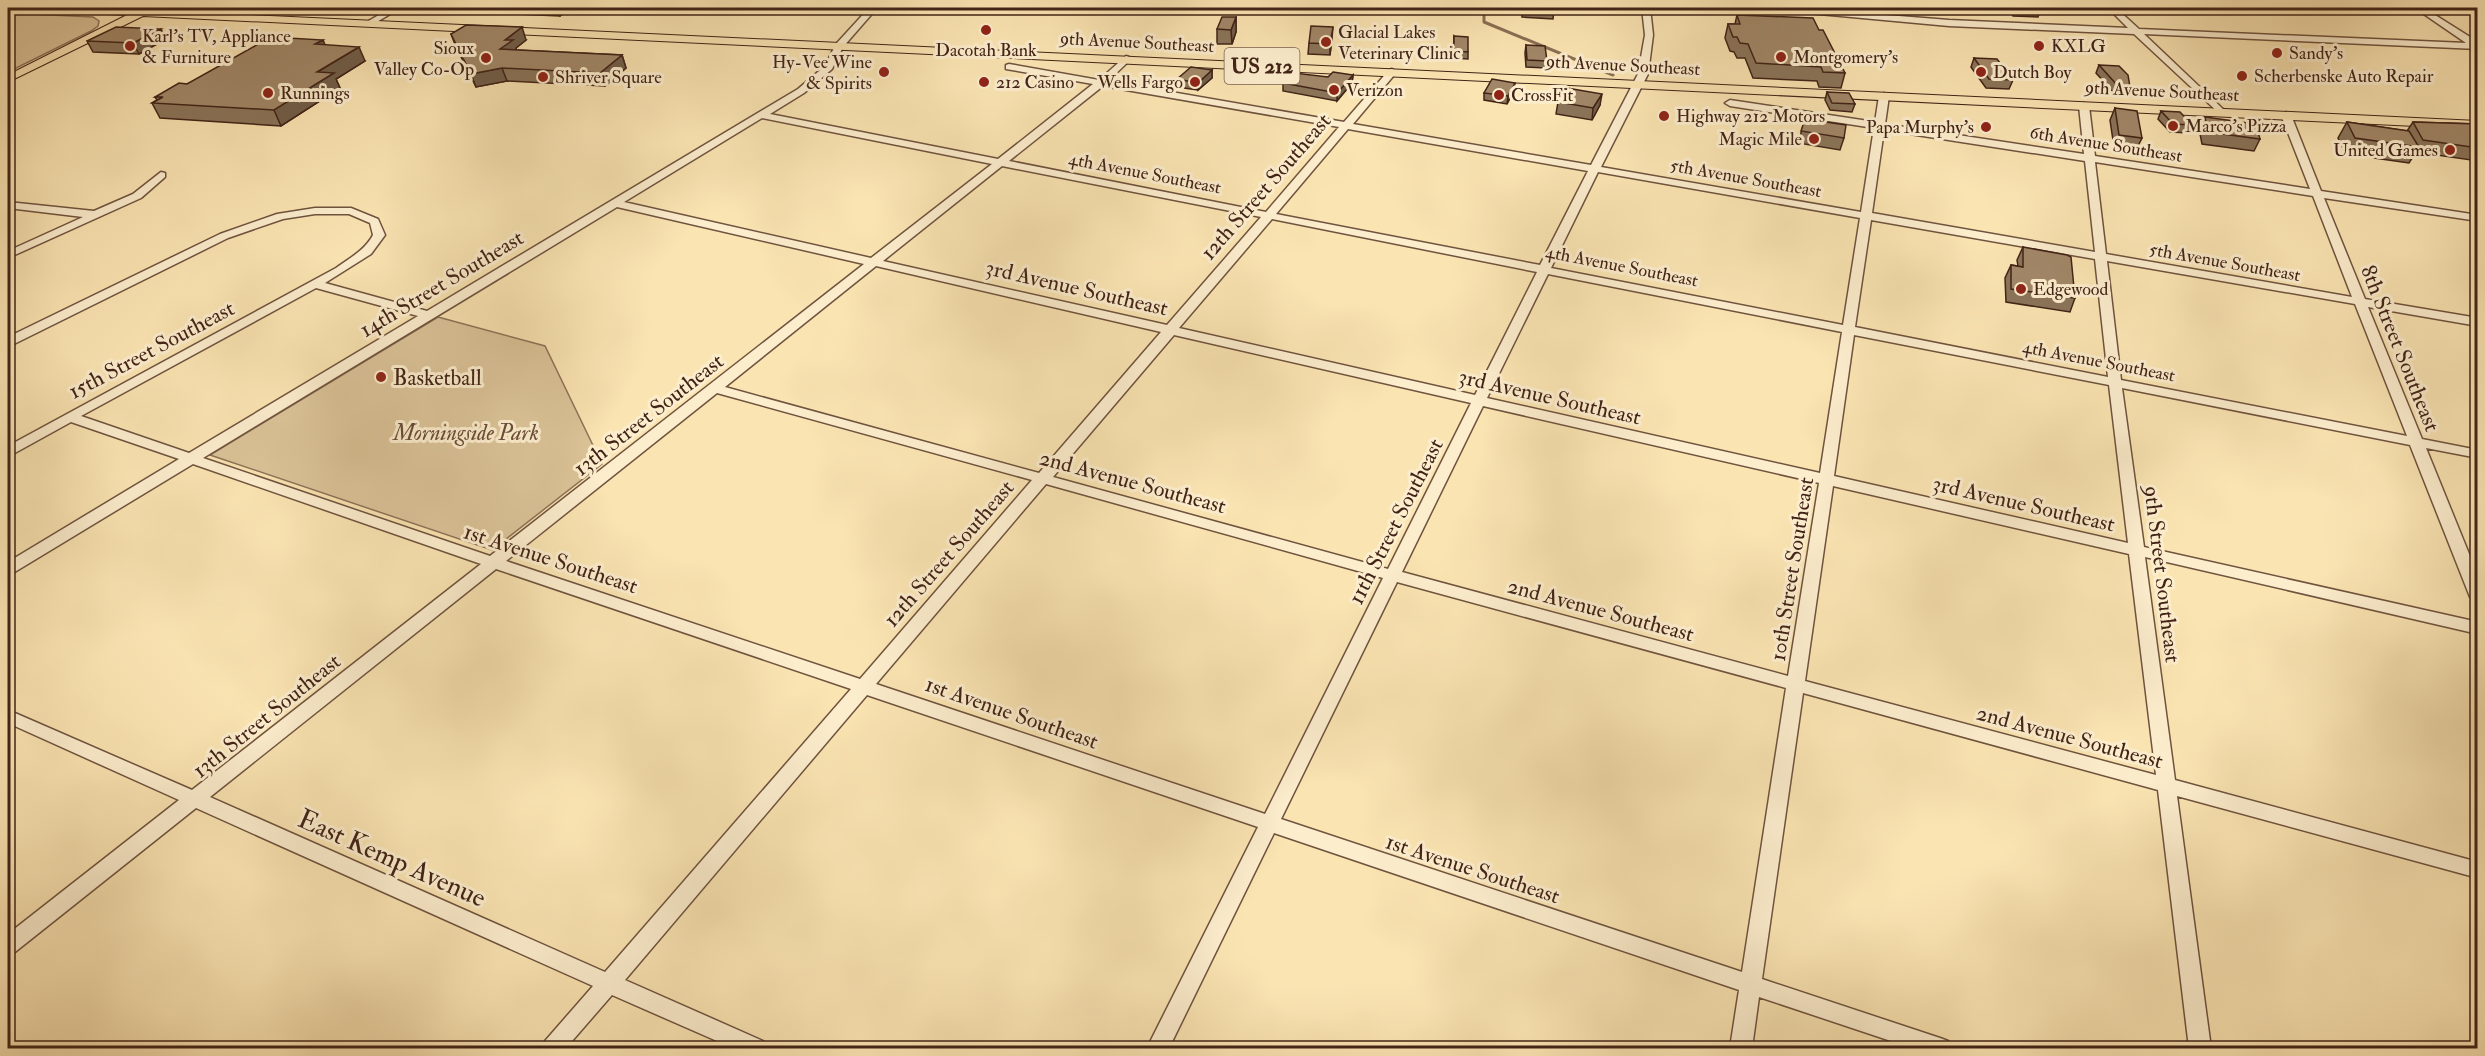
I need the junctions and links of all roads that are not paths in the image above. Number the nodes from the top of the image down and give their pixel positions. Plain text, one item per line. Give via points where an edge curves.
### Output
1 (47, 8) edge
2 (396, 8) edge
3 (873, 8) edge
4 (1646, 8) edge
5 (1775, 8) edge
6 (2112, 8) edge
7 (2419, 8) edge
8 (147, 10) edge
9 (369, 23) junction
10 (2137, 32) junction
11 (838, 46) junction
12 (2477, 46) edge
13 (1126, 59) junction
14 (1009, 67) dead end
15 (1392, 72) junction
16 (8, 79) edge
17 (1102, 82) junction
18 (1639, 84) junction
19 (1884, 96) junction
20 (1730, 103) dead end
21 (2084, 106) junction
22 (2221, 112) junction
23 (760, 115) junction
24 (2286, 115) junction
25 (2478, 124) edge
26 (1346, 126) junction
27 (1880, 126) junction
28 (2090, 158) junction
29 (999, 163) junction
30 (1594, 169) junction
31 (161, 175) dead end
32 (2318, 193) junction
33 (614, 203) junction
34 (8, 205) edge
35 (97, 215) junction
36 (1270, 216) junction
37 (1867, 216) junction
38 (2478, 218) edge
39 (8, 255) edge
40 (2102, 257) junction
41 (873, 262) junction
42 (1545, 269) junction
43 (315, 284) junction
44 (2360, 301) junction
45 (428, 315) junction
46 (2478, 322) edge
47 (1170, 330) junction
48 (1850, 330) junction
49 (8, 342) edge
50 (2115, 382) junction
51 (714, 388) junction
52 (1480, 401) junction
53 (70, 417) junction
54 (2416, 442) junction
55 (8, 451) edge
56 (2478, 454) edge
57 (190, 459) junction
58 (1041, 479) junction
59 (1827, 480) junction
60 (2138, 551) junction
61 (494, 563) junction
62 (8, 569) edge
63 (1392, 576) junction
64 (2478, 597) edge
65 (2478, 628) edge
66 (1796, 685) junction
67 (864, 686) junction
68 (8, 716) edge
69 (2166, 786) junction
70 (195, 799) junction
71 (1270, 824) junction
72 (2478, 870) edge
73 (8, 946) edge
74 (609, 983) junction
75 (1750, 984) junction
76 (554, 1048) edge
77 (755, 1048) edge
78 (1158, 1048) edge
79 (1740, 1048) edge
80 (1940, 1048) edge
81 (2200, 1048) edge

1 - 8 main road, 9th Avenue Southeast / US 212
2 - 9 street
3 - 11 street, 14th Street Southeast
4 - 18 street, 11th Street Southeast via 1649,34
5 - 10 street via 1948,23
6 - 10 street
7 - 12 street
8 - 9 main road, 9th Avenue Southeast / US 212
8 - 16 main road
9 - 11 main road, 9th Avenue Southeast / US 212
10 - 12 street
10 - 22 street
11 - 13 main road, 9th Avenue Southeast / US 212
11 - 23 street, 14th Street Southeast via 829,67 812,84
13 - 15 main road, 9th Avenue Southeast / US 212
13 - 17 street, 13th Street Southeast
14 - 17 street, 5th Avenue Southeast
15 - 18 main road, 9th Avenue Southeast / US 212
15 - 26 street, 12th Street Southeast
17 - 26 street, 5th Avenue Southeast
17 - 29 street, 13th Street Southeast
18 - 19 main road, 9th Avenue Southeast / US 212
18 - 30 street, 11th Street Southeast
19 - 21 main road, 9th Avenue Southeast / US 212
19 - 27 street, 10th Street Southeast
20 - 27 street, 6th Avenue Southeast
21 - 22 main road, 9th Avenue Southeast / US 212
21 - 28 street, 9th Street Southeast
22 - 24 main road, 9th Avenue Southeast / US 212
23 - 29 street, 4th Avenue Southeast
23 - 33 street, 14th Street Southeast
24 - 25 main road, 9th Avenue Southeast / US 212
24 - 32 street, 8th Street Southeast
26 - 30 street, 5th Avenue Southeast
26 - 36 street, 12th Street Southeast
27 - 28 street, 6th Avenue Southeast
27 - 37 street, 10th Street Southeast
28 - 32 street, 6th Avenue Southeast
28 - 40 street, 9th Street Southeast
29 - 36 street, 4th Avenue Southeast
29 - 41 street, 13th Street Southeast
30 - 37 street, 5th Avenue Southeast
30 - 42 street, 11th Street Southeast
31 - 35 street via 146,190
32 - 38 street, 6th Avenue Southeast
32 - 44 street, 8th Street Southeast
33 - 41 street, 3rd Avenue Southeast
33 - 45 street, 14th Street Southeast
34 - 35 street
35 - 39 street
36 - 42 street, 4th Avenue Southeast
36 - 47 street, 12th Street Southeast
37 - 40 street, 5th Avenue Southeast
37 - 48 street, 10th Street Southeast
40 - 44 street, 5th Avenue Southeast
40 - 50 street, 9th Street Southeast
41 - 47 street, 3rd Avenue Southeast
41 - 51 street, 13th Street Southeast
42 - 48 street, 4th Avenue Southeast
42 - 52 street, 11th Street Southeast
43 - 45 street
43 - 49 street, 15th Street Southeast via 356,260 374,244 379,235 374,221 351,211 333,210 281,216 244,227
43 - 53 street, 15th Street Southeast
44 - 46 street, 5th Avenue Southeast
44 - 54 street, 8th Street Southeast
45 - 57 street, 14th Street Southeast
47 - 52 street, 3rd Avenue Southeast
47 - 58 street, 12th Street Southeast
48 - 50 street, 4th Avenue Southeast
48 - 59 street, 10th Street Southeast
50 - 54 street, 4th Avenue Southeast
50 - 60 street, 9th Street Southeast
51 - 58 street, 2nd Avenue Southeast
51 - 61 street, 13th Street Southeast
52 - 59 street, 3rd Avenue Southeast
52 - 63 street, 11th Street Southeast
53 - 55 street, 15th Street Southeast
53 - 57 street, 1st Avenue Southeast
54 - 56 street, 4th Avenue Southeast
54 - 64 street, 8th Street Southeast
57 - 61 street, 1st Avenue Southeast
57 - 62 street, 14th Street Southeast
58 - 63 street, 2nd Avenue Southeast
58 - 67 street, 12th Street Southeast
59 - 60 street, 3rd Avenue Southeast
59 - 66 street, 10th Street Southeast
60 - 65 street, 3rd Avenue Southeast
60 - 69 street, 9th Street Southeast
61 - 67 street, 1st Avenue Southeast
61 - 70 street, 13th Street Southeast
63 - 66 street, 2nd Avenue Southeast
63 - 71 street, 11th Street Southeast
66 - 69 street, 2nd Avenue Southeast
66 - 75 street, 10th Street Southeast
67 - 71 street, 1st Avenue Southeast
67 - 74 street, 12th Street Southeast
68 - 70 street, East Kemp Avenue
69 - 72 street, 2nd Avenue Southeast
69 - 81 street, 9th Street Southeast
70 - 73 street, 13th Street Southeast
70 - 74 street, East Kemp Avenue
71 - 75 street, 1st Avenue Southeast
71 - 78 street, 11th Street Southeast
74 - 76 street, 12th Street Southeast
74 - 77 street, East Kemp Avenue
75 - 79 street, 10th Street Southeast
75 - 80 street, 1st Avenue Southeast

